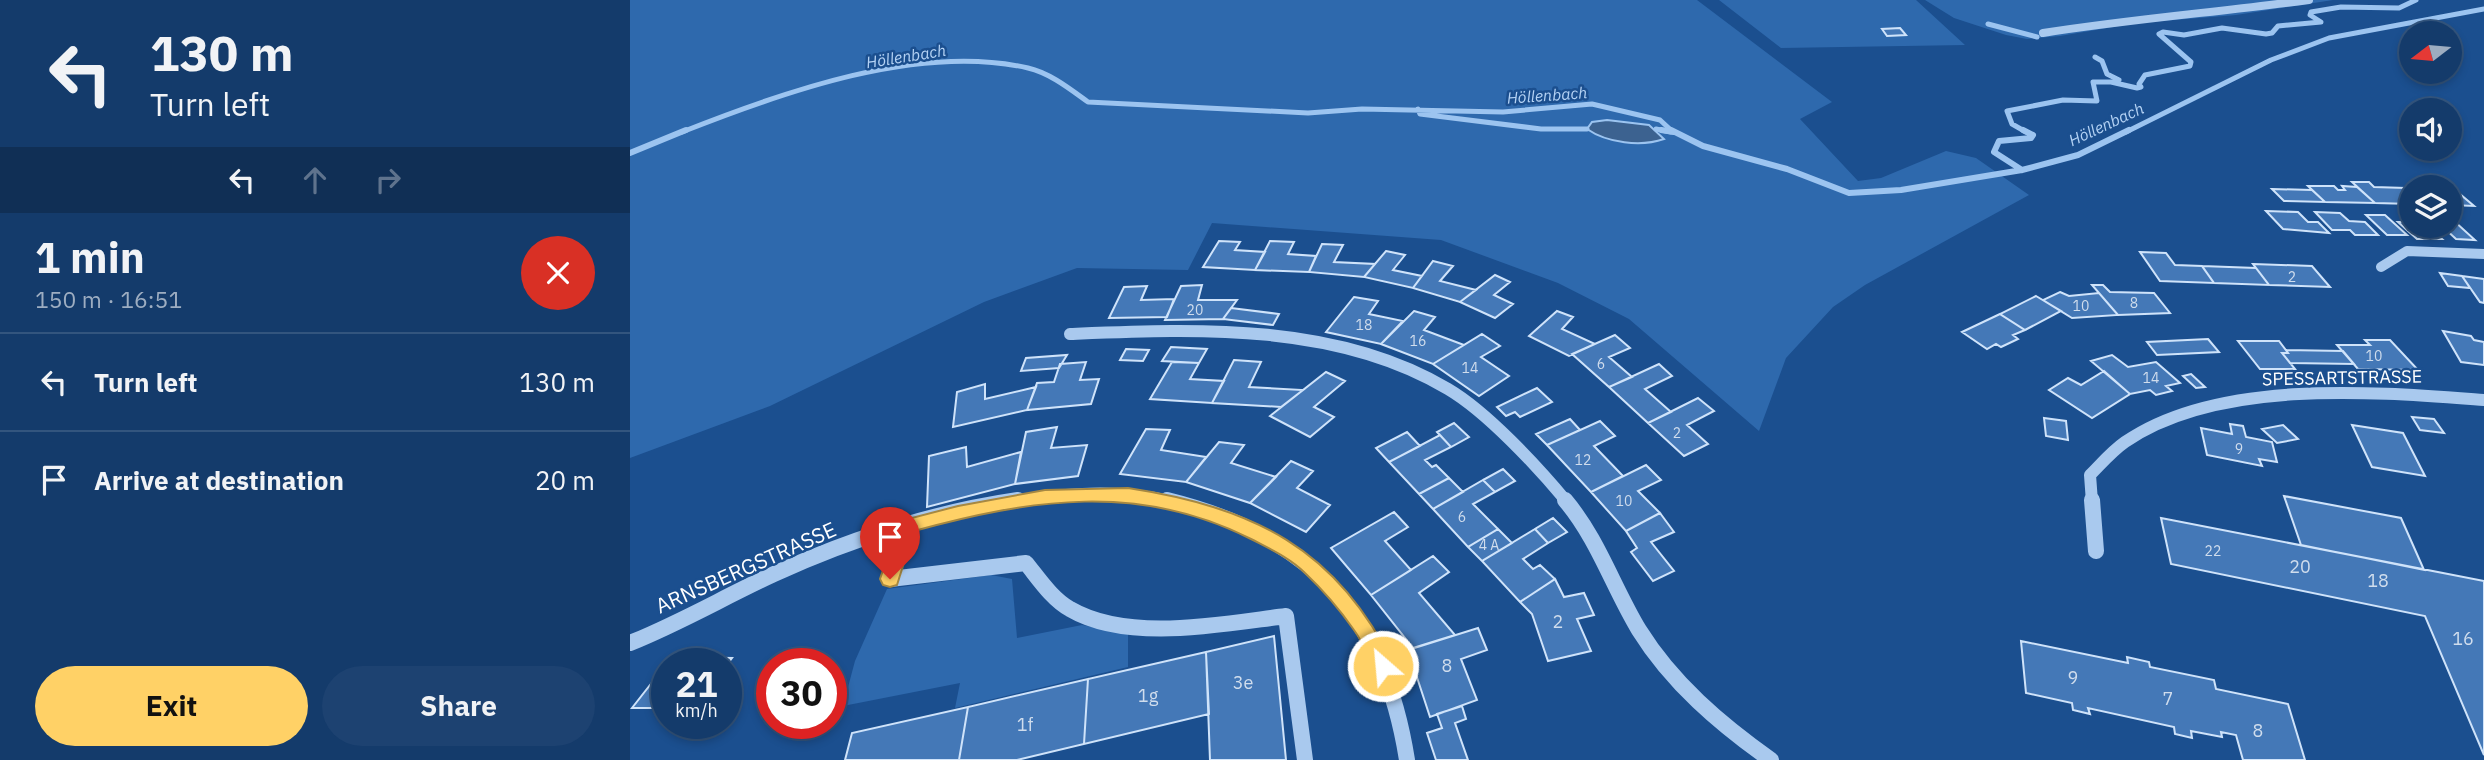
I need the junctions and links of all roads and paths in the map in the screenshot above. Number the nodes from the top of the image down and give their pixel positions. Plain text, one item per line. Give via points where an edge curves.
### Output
1 (2309, 0) edge
2 (2043, 33) dead end
3 (2484, 254) edge
4 (2381, 267) dead end
5 (1070, 334) dead end
6 (2484, 400) edge
7 (907, 526) junction
8 (2096, 551) dead end
9 (630, 643) edge
10 (1306, 760) edge
11 (1407, 760) edge
12 (1771, 760) edge

1 - 2 street
3 - 4 street via 2407,251
5 - 12 street via 1202,332 1310,341 1379,359 1447,389 1528,460 1583,524 1656,655 1738,737
6 - 8 street, SPESSARTSTRASSE via 2300,395 2224,403 2172,417 2103,457 2090,475
7 - 9 street, ARNSBERGSTRASSE via 796,564
7 - 10 street via 890,579 1026,563 1069,609 1089,619 1154,629 1286,616
7 - 11 street, ARNSBERGSTRASSE via 1045,496 1128,494 1170,501 1259,533 1312,567 1363,625 1396,703

